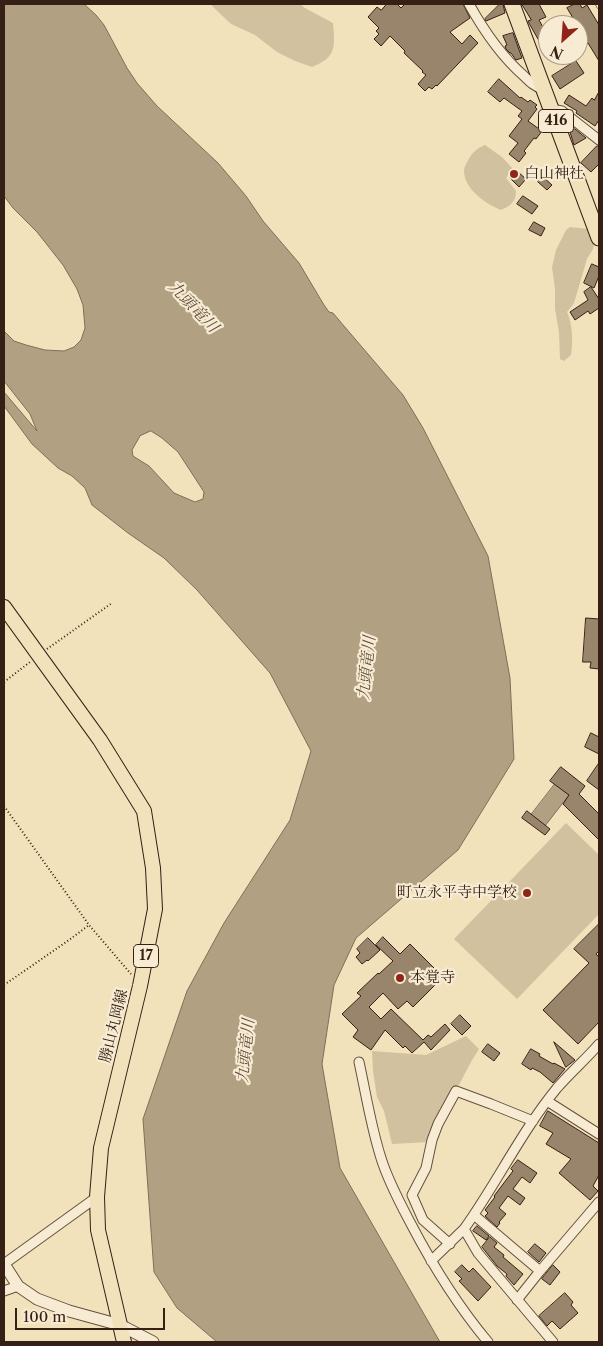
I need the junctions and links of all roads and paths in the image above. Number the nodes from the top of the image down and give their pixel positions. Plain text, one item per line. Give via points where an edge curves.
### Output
1 (469, 4) edge
2 (512, 4) edge
3 (544, 89) junction
4 (551, 109) junction
5 (599, 140) edge
6 (599, 238) edge
7 (112, 603) dead end
8 (4, 607) edge
9 (38, 655) junction
10 (4, 682) edge
11 (4, 806) edge
12 (89, 925) junction
13 (4, 985) edge
14 (140, 986) junction
15 (599, 1044) edge
16 (359, 1062) dead end
17 (547, 1101) junction
18 (533, 1121) junction
19 (599, 1134) edge
20 (97, 1197) junction
21 (599, 1202) edge
22 (474, 1215) junction
23 (464, 1229) junction
24 (450, 1244) junction
25 (431, 1261) junction
26 (4, 1264) edge
27 (540, 1271) junction
28 (18, 1286) junction
29 (4, 1291) edge
30 (517, 1300) junction
31 (120, 1325) junction
32 (124, 1342) edge
33 (153, 1342) edge
34 (488, 1342) edge
35 (553, 1342) edge

1 - 3 street via 500,53 536,87
2 - 3 highway, 416
3 - 4 highway, 416
4 - 5 street via 562,111
4 - 6 highway, 416
7 - 9 path
8 - 9 main road, 勝山丸岡線 / 17
9 - 10 path
9 - 14 main road, 勝山丸岡線 / 17 via 100,740 144,811 153,868 155,909
11 - 12 path
12 - 13 path
12 - 14 path
14 - 20 main road, 勝山丸岡線 / 17 via 101,1148
15 - 17 street
16 - 25 street via 381,1159
17 - 18 street
17 - 19 street
18 - 22 street
18 - 24 street via 456,1091 438,1124 426,1168 412,1195 423,1220
20 - 26 street
20 - 31 main road, 勝山丸岡線 / 17 via 98,1230
21 - 27 street
22 - 23 street
22 - 27 street
23 - 24 street
23 - 30 street via 478,1253
24 - 25 street
25 - 34 street via 452,1296
26 - 28 street
27 - 30 street
28 - 29 street
28 - 31 street via 37,1299
30 - 35 street
31 - 32 main road, 勝山丸岡線 / 17
31 - 33 street

